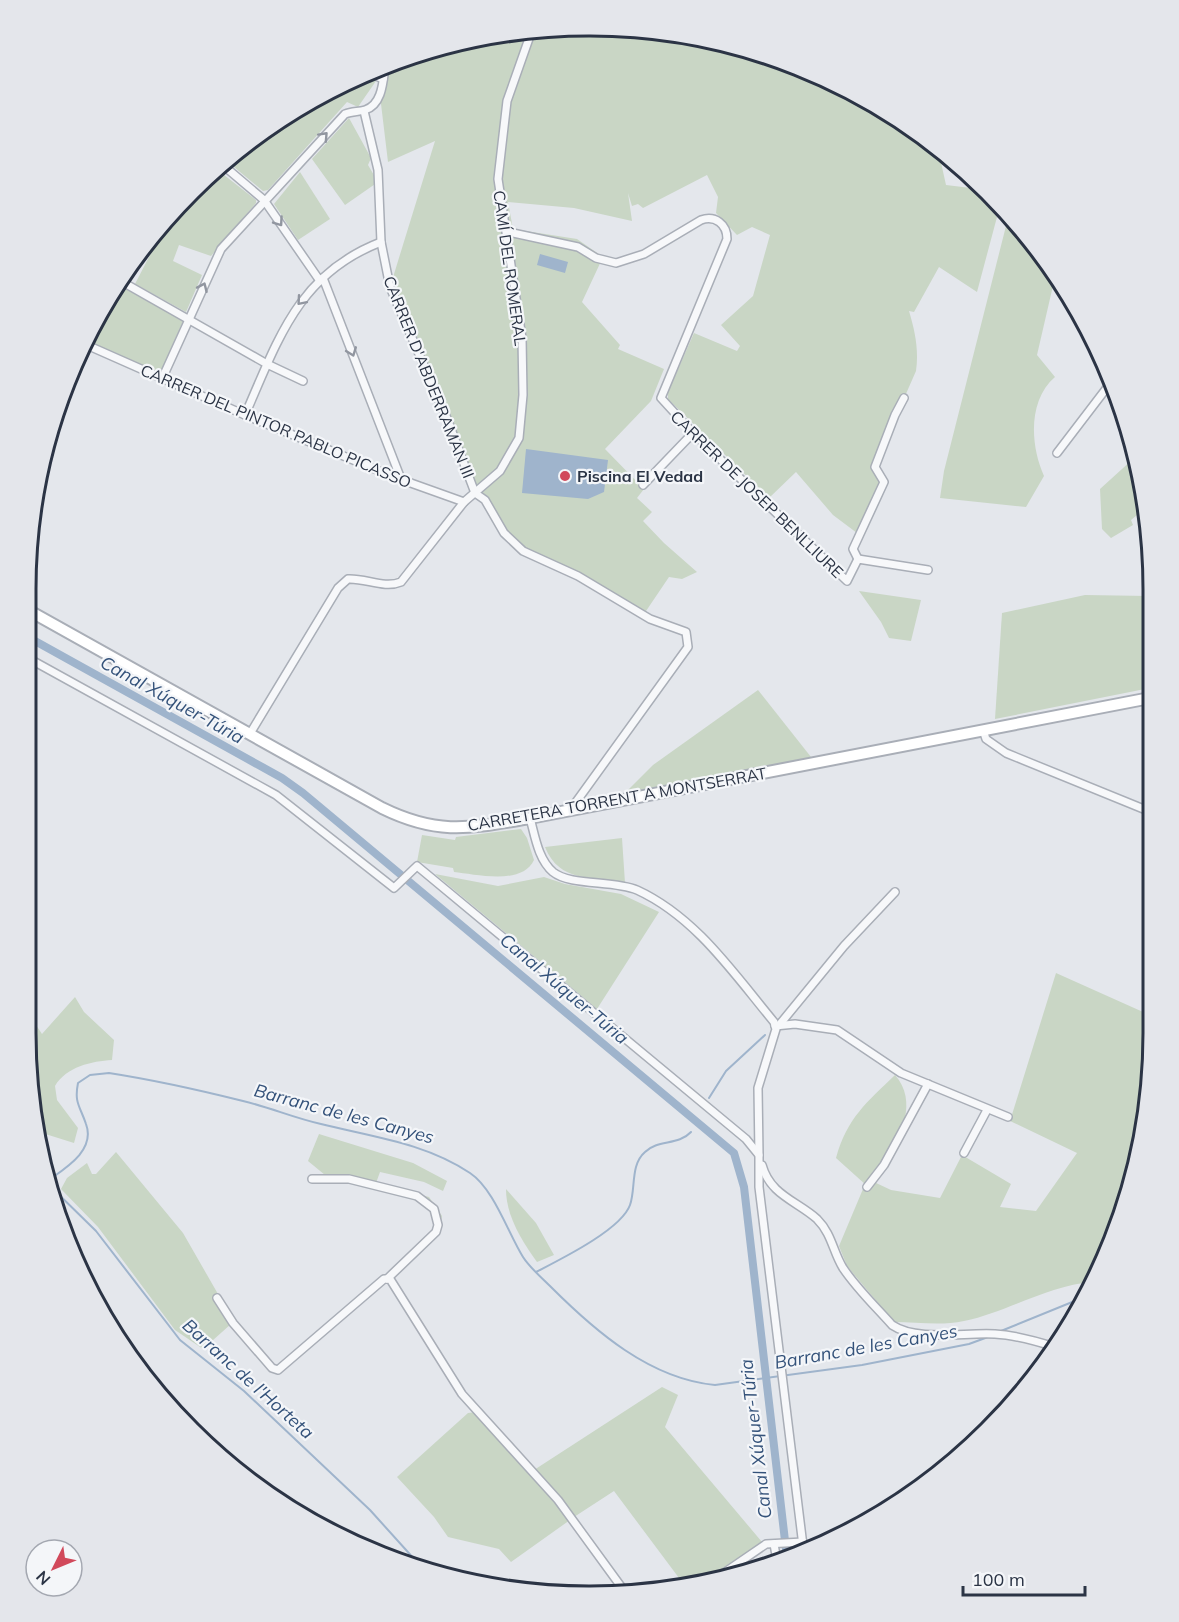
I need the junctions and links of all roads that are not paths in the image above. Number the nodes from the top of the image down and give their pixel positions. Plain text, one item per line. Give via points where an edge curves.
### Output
1 (529, 40) edge
2 (384, 76) edge
3 (379, 77) edge
4 (383, 79) junction
5 (364, 111) junction
6 (229, 170) edge
7 (264, 200) junction
8 (508, 232) junction
9 (381, 242) junction
10 (322, 280) junction
11 (127, 285) edge
12 (189, 318) junction
13 (92, 347) edge
14 (267, 364) junction
15 (162, 379) junction
16 (303, 381) dead end
17 (1105, 390) edge
18 (904, 398) dead end
19 (245, 415) junction
20 (693, 433) junction
21 (1057, 453) dead end
22 (401, 479) junction
23 (643, 485) dead end
24 (475, 493) junction
25 (464, 502) junction
26 (858, 559) junction
27 (928, 570) dead end
28 (36, 614) edge
29 (36, 663) edge
30 (1143, 699) edge
31 (983, 730) junction
32 (251, 732) junction
33 (1143, 809) edge
34 (571, 810) junction
35 (530, 818) junction
36 (895, 892) dead end
37 (778, 1025) junction
38 (928, 1084) junction
39 (987, 1110) junction
40 (1008, 1117) dead end
41 (964, 1153) dead end
42 (759, 1155) junction
43 (312, 1179) dead end
44 (867, 1187) dead end
45 (387, 1279) junction
46 (217, 1298) dead end
47 (1046, 1345) edge
48 (803, 1542) joint
49 (776, 1544) junction
50 (777, 1553) edge
51 (732, 1567) edge
52 (620, 1585) edge

1 - 8 street, CAMÍ DEL ROMERAL via 507,101 500,154 498,179
2 - 4 street
3 - 4 street
4 - 5 street via 376,102
7 -> 5 street via 345,114
5 - 9 street, CARRER D'ABDERRAMAN III via 378,170
6 - 7 street
7 -> 10 street
12 -> 7 street via 221,249
8 - 20 street, CARRER DE JOSEP BENLLIURE via 578,247 596,258 616,263 644,254 708,218 719,221 727,239 661,398
8 - 24 street, CAMÍ DEL ROMERAL via 522,338 522,424 519,438 500,471
9 - 10 street via 355,252
9 - 24 street, CARRER D'ABDERRAMAN III via 390,287
10 -> 14 street via 293,310
10 -> 22 street
11 - 12 street
12 - 14 street
12 - 15 street
13 - 15 street, CARRER DEL PINTOR PABLO PICASSO
14 - 16 street
14 - 19 street
15 - 19 street, CARRER DEL PINTOR PABLO PICASSO
17 - 21 street
18 - 26 street via 875,467 884,482 853,549
19 - 22 street, CARRER DEL PINTOR PABLO PICASSO
20 - 23 street
20 - 26 street, CARRER DE JOSEP BENLLIURE via 847,581
22 - 25 street, CARRER DEL PINTOR PABLO PICASSO
24 - 25 street, CAMÍ DEL ROMERAL
24 - 34 street, CARRER D'ABDERRAMAN III via 485,500 504,532 523,551 578,576 650,619 686,632 688,647
25 - 32 street, CAMÍ DEL ROMERAL via 401,582 387,585 363,578 348,579 338,588
26 - 27 street
28 - 32 main road, CARRETERA TORRENT A MONTSERRAT
29 - 42 street via 290,804 394,888 417,866 747,1139
30 - 31 main road, CARRETERA TORRENT A MONTSERRAT
31 - 33 street via 988,741 1006,753
31 - 34 main road, CARRETERA TORRENT A MONTSERRAT
32 - 35 main road, CARRETERA TORRENT A MONTSERRAT via 382,808 418,824 466,828
34 - 35 main road, CARRETERA TORRENT A MONTSERRAT
35 - 37 street via 542,858 551,870 567,878 623,885 670,909 704,939
36 - 37 street
37 - 38 street via 837,1030 901,1073
37 - 42 street via 758,1088
38 - 39 street
38 - 44 street via 890,1155
39 - 40 street
39 - 41 street
42 - 47 street via 771,1184 827,1230 843,1268 901,1331 995,1334
42 - 48 street via 759,1187
43 - 45 street via 349,1179 417,1196 434,1209 436,1232
45 - 46 street via 276,1370 233,1323
45 - 52 street via 394,1283 462,1394 558,1500
48 - 49 street
49 - 50 street
49 - 51 street via 762,1546

